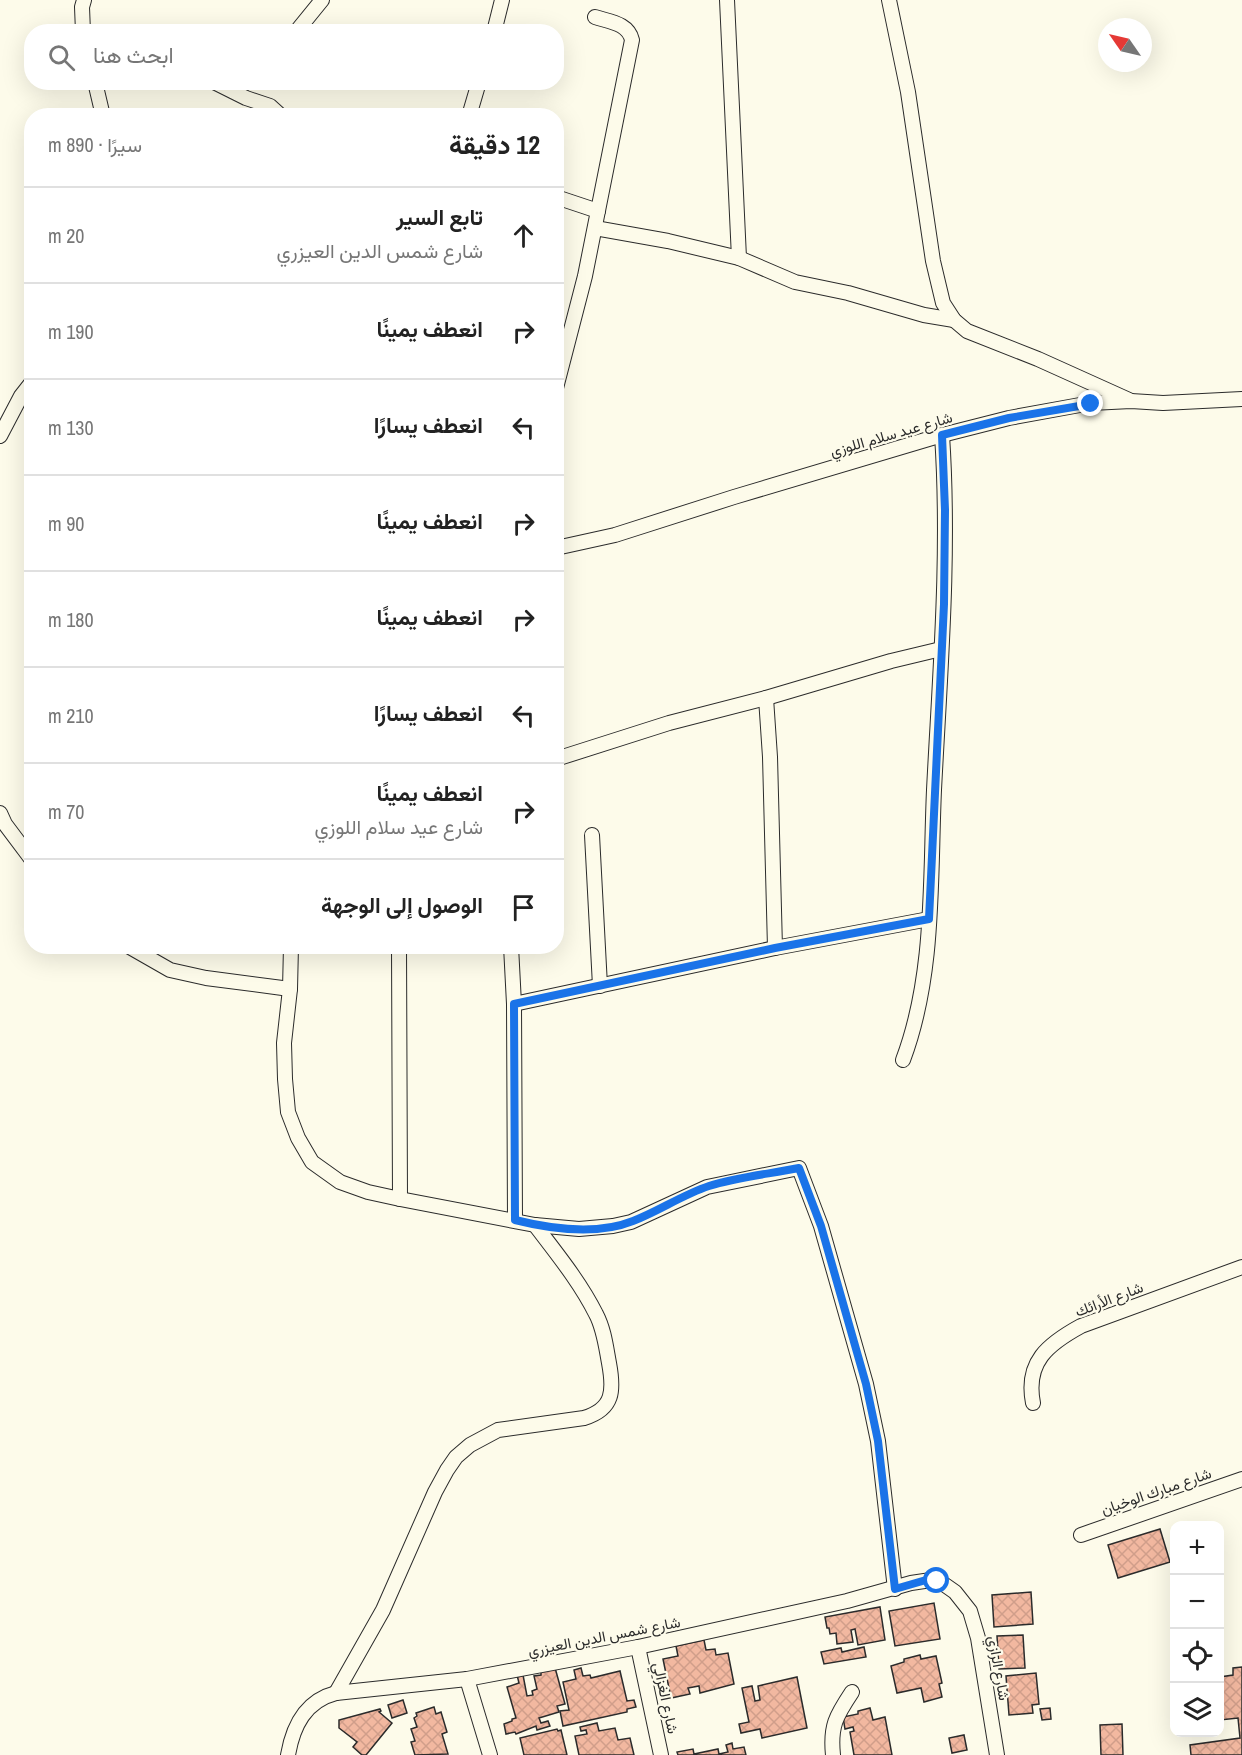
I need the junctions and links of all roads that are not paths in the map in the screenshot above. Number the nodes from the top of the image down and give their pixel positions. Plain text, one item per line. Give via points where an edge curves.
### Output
1 (84, 0) edge
2 (322, 0) edge
3 (502, 0) edge
4 (728, 0) edge
5 (890, 0) edge
6 (595, 17) dead end
7 (83, 24) edge
8 (302, 24) edge
9 (496, 24) edge
10 (97, 90) edge
11 (230, 90) edge
12 (477, 90) edge
13 (101, 108) edge
14 (272, 108) edge
15 (471, 108) edge
16 (564, 200) edge
17 (598, 211) junction
18 (595, 228) junction
19 (739, 258) junction
20 (954, 321) junction
21 (564, 355) edge
22 (24, 392) edge
23 (1242, 399) edge
24 (1131, 400) junction
25 (942, 435) junction
26 (0, 436) edge
27 (564, 546) edge
28 (941, 649) junction
29 (766, 698) junction
30 (564, 756) edge
31 (0, 813) edge
32 (592, 835) dead end
33 (24, 849) edge
34 (929, 919) junction
35 (775, 948) junction
36 (142, 954) edge
37 (291, 954) edge
38 (399, 954) edge
39 (511, 954) edge
40 (600, 987) junction
41 (290, 989) junction
42 (514, 1004) junction
43 (903, 1060) dead end
44 (400, 1199) junction
45 (515, 1220) junction
46 (536, 1225) junction
47 (1242, 1267) edge
48 (1033, 1403) dead end
49 (1242, 1479) edge
50 (1081, 1535) dead end
51 (895, 1589) junction
52 (955, 1592) joint
53 (638, 1647) junction
54 (467, 1679) junction
55 (852, 1692) dead end
56 (336, 1693) junction
57 (288, 1755) edge
58 (490, 1755) edge
59 (662, 1755) edge
60 (833, 1755) edge
61 (997, 1755) edge

1 - 7 street
2 - 8 street
3 - 9 street
4 - 19 street
5 - 20 street via 933,261 943,303
6 - 17 street via 622,26 632,40
10 - 13 street
11 - 14 street
12 - 15 street
16 - 17 street
17 - 18 street
18 - 19 street
18 - 21 street
19 - 20 street via 795,282
20 - 24 street via 967,331
22 - 26 street
23 - 24 street, شارع عيد سلام اللوزي via 1163,404
24 - 25 street, شارع عيد سلام اللوزي via 1009,418
25 - 27 street, شارع عيد سلام اللوزي via 615,535
25 - 28 street via 945,510
28 - 29 street
28 - 34 street
29 - 30 street
29 - 35 street
31 - 33 street
32 - 40 street
34 - 35 street
34 - 43 street via 919,1005
35 - 40 street
36 - 41 street via 170,970
37 - 41 street
38 - 44 street
39 - 42 street
40 - 42 street
41 - 44 street via 285,1079 288,1112 298,1138 312,1162 340,1182
42 - 45 street
44 - 45 street
45 - 46 street
46 - 51 street via 579,1229 613,1226 631,1222 707,1187 799,1168 821,1226 866,1384 878,1441
46 - 56 street via 597,1315 612,1381 611,1394 595,1415 498,1430 456,1457 435,1492 383,1610
47 - 48 street, شارع الأرائك via 1065,1335 1049,1346 1035,1367 1031,1382
49 - 50 street, شارع مبارك الوخيان
51 - 52 street, شارع شمس الدين العيزري via 931,1580
51 - 53 street, شارع شمس الدين العيزري
52 - 61 street, شارع الرازي via 970,1611 978,1638
53 - 54 street, شارع شمس الدين العيزري
53 - 59 street, شارع الغزالي
54 - 56 street, شارع شمس الدين العيزري
54 - 58 street
55 - 60 street via 834,1723
56 - 57 street, شارع شمس الدين العيزري via 308,1707 291,1738

